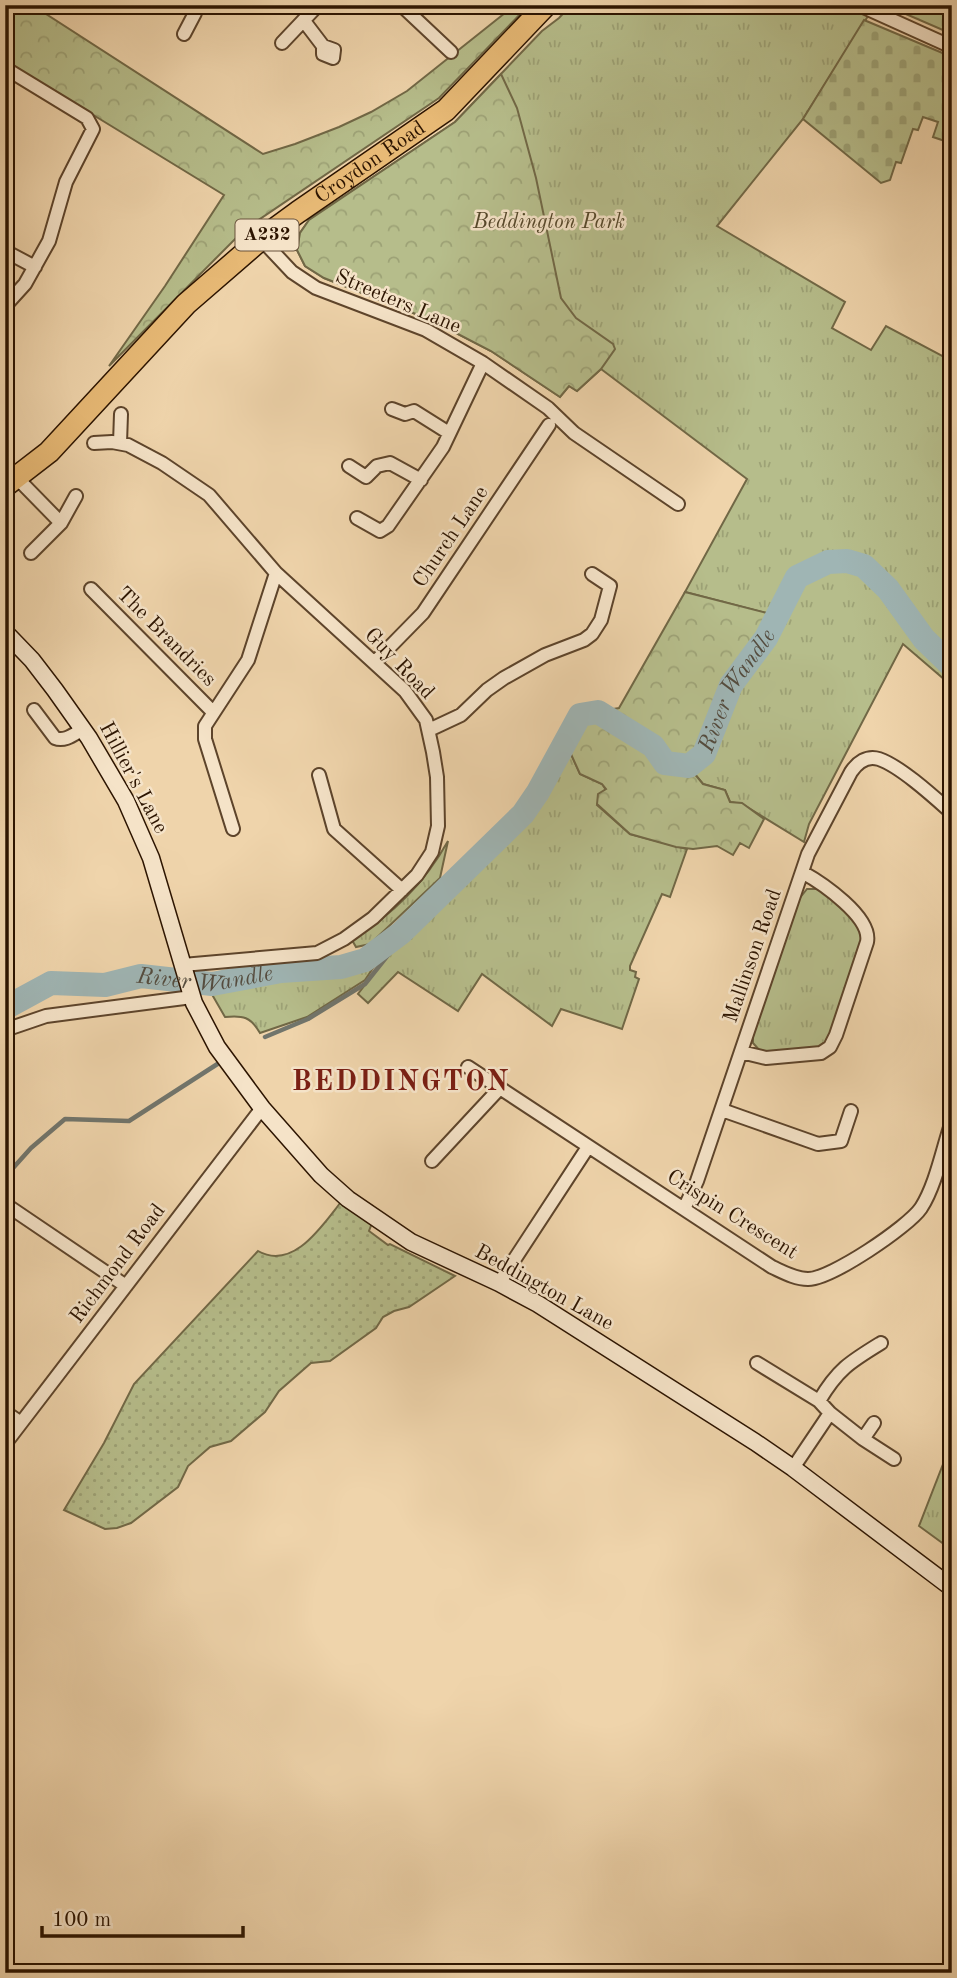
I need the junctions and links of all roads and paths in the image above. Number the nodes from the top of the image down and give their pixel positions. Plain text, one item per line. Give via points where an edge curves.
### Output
1 (192, 5) edge
2 (318, 5) edge
3 (401, 5) edge
4 (546, 5) edge
5 (859, 5) edge
6 (304, 21) junction
7 (184, 34) dead end
8 (282, 43) dead end
9 (323, 46) dead end
10 (952, 47) edge
11 (451, 52) dead end
12 (5, 68) edge
13 (261, 239) junction
14 (5, 251) edge
15 (35, 267) junction
16 (5, 306) edge
17 (483, 363) junction
18 (392, 409) dead end
19 (121, 414) dead end
20 (554, 421) junction
21 (449, 433) junction
22 (94, 443) dead end
23 (120, 443) junction
24 (349, 467) dead end
25 (421, 480) junction
26 (11, 482) edge
27 (76, 496) dead end
28 (678, 504) dead end
29 (357, 517) dead end
30 (61, 523) junction
31 (32, 553) dead end
32 (276, 573) junction
33 (592, 574) dead end
34 (91, 589) dead end
35 (5, 632) edge
36 (375, 662) junction
37 (34, 710) dead end
38 (214, 712) junction
39 (83, 729) junction
40 (429, 730) junction
41 (319, 775) dead end
42 (952, 813) edge
43 (233, 829) dead end
44 (802, 872) junction
45 (402, 890) junction
46 (183, 965) junction
47 (192, 996) junction
48 (5, 1030) edge
49 (741, 1052) junction
50 (468, 1066) dead end
51 (500, 1088) junction
52 (262, 1108) junction
53 (722, 1110) junction
54 (851, 1111) dead end
55 (952, 1121) edge
56 (588, 1147) junction
57 (432, 1161) dead end
58 (7, 1208) edge
59 (684, 1209) junction
60 (499, 1283) junction
61 (126, 1286) junction
62 (881, 1343) dead end
63 (757, 1363) dead end
64 (819, 1401) junction
65 (5, 1412) edge
66 (830, 1413) junction
67 (20, 1423) junction
68 (874, 1423) dead end
69 (863, 1439) junction
70 (5, 1444) edge
71 (894, 1459) dead end
72 (793, 1468) junction
73 (952, 1588) edge

1 - 7 street via 195,13
2 - 6 street
3 - 11 street
4 - 13 highway, Croydon Road / A232 via 446,110
5 - 10 street
6 - 8 street
6 - 9 street
12 - 15 street via 92,123 92,134 66,183 49,241
13 - 17 street, Streeters Lane via 292,272 316,288 426,330
13 - 26 highway, Croydon Road / A232 via 186,304 49,452
14 - 15 street
15 - 16 street
17 - 20 street, Streeters Lane
17 - 21 street
18 - 21 street via 405,414 414,411
19 - 23 street
20 - 28 street, Streeters Lane
20 - 36 street, Church Lane via 431,603
21 - 25 street
22 - 23 street, Guy Road
23 - 32 street, Guy Road via 162,463 209,495
24 - 25 street via 366,477 377,466 390,463
25 - 29 street via 384,530
26 - 30 street
27 - 30 street
30 - 31 street
32 - 36 street, Guy Road
32 - 38 street, The Brandries via 248,660
33 - 40 street via 610,586 601,620 592,634 504,678 461,715
34 - 38 street, The Brandries
35 - 39 main road, Hillier's Lane
36 - 40 street, Guy Road via 414,702
37 - 39 street via 59,740
38 - 43 street, The Brandries via 205,726 205,739
39 - 46 main road, Hillier's Lane via 142,835
40 - 45 street, Guy Road via 437,777 438,833 425,864
41 - 45 street via 334,829
42 - 44 street, Mallinson Road via 878,758 866,759 850,772
44 - 49 street, Mallinson Road
44 - 49 street, Mallinson Road via 823,885 868,931 840,1023 833,1043 821,1053 766,1058
45 - 46 street, Guy Road via 358,930 317,953
46 - 47 main road, Beddington Lane
47 - 48 street via 46,1016
47 - 52 main road, Beddington Lane via 229,1067
49 - 53 street, Mallinson Road
50 - 51 street, Crispin Crescent
51 - 56 street, Crispin Crescent
51 - 57 street
52 - 60 main road, Beddington Lane via 321,1175 363,1210 418,1245
52 - 61 street, Richmond Road
53 - 54 street via 818,1144 841,1142
53 - 59 street, Mallinson Road
55 - 59 street, Crispin Crescent via 921,1208 873,1246 824,1276 810,1279 787,1274
56 - 59 street, Crispin Crescent
56 - 60 street
58 - 61 street
60 - 72 main road, Beddington Lane
61 - 67 street, Richmond Road
62 - 64 street via 844,1366
63 - 64 street
64 - 66 street
65 - 67 street
66 - 69 street
66 - 72 street
67 - 70 street, Richmond Road
68 - 69 street
69 - 71 street
72 - 73 main road, Beddington Lane

